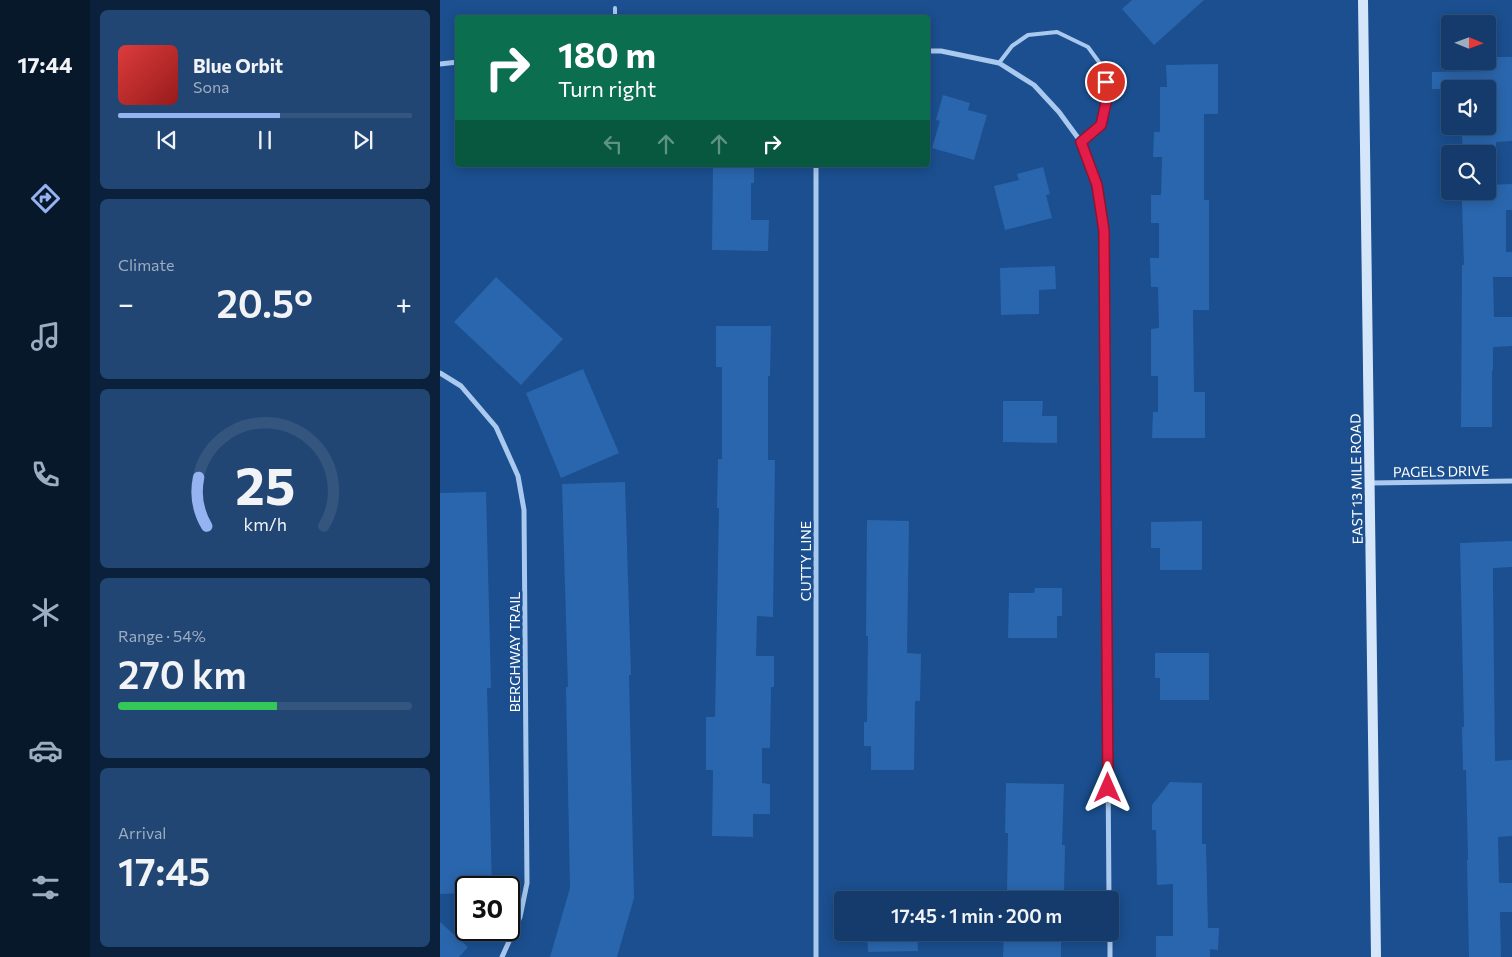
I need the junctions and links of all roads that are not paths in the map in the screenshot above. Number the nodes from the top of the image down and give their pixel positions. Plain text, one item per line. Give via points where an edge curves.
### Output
1 (1363, 0) edge
2 (615, 8) dead end
3 (615, 15) edge
4 (930, 51) edge
5 (455, 62) edge
6 (1000, 63) junction
7 (440, 64) edge
8 (1081, 142) junction
9 (816, 167) edge
10 (440, 373) edge
11 (1512, 481) edge
12 (1370, 483) junction
13 (1109, 891) edge
14 (1110, 941) edge
15 (502, 957) edge
16 (816, 957) edge
17 (1110, 957) edge
18 (1376, 957) edge

1 - 12 main road, EAST 13 MILE ROAD
2 - 3 lane
4 - 6 street
5 - 7 street
6 - 8 street via 1034,85
6 - 8 lane via 1012,46 1028,35 1056,32 1088,47 1104,69 1108,94 1101,125
8 - 13 street via 1097,185 1104,231
9 - 16 street, CUTTY LINE
10 - 15 street, BERGHWAY TRAIL via 461,386 496,427 518,476 524,510 527,883 520,917
11 - 12 street, PAGELS DRIVE
12 - 18 main road, EAST 13 MILE ROAD
14 - 17 street

